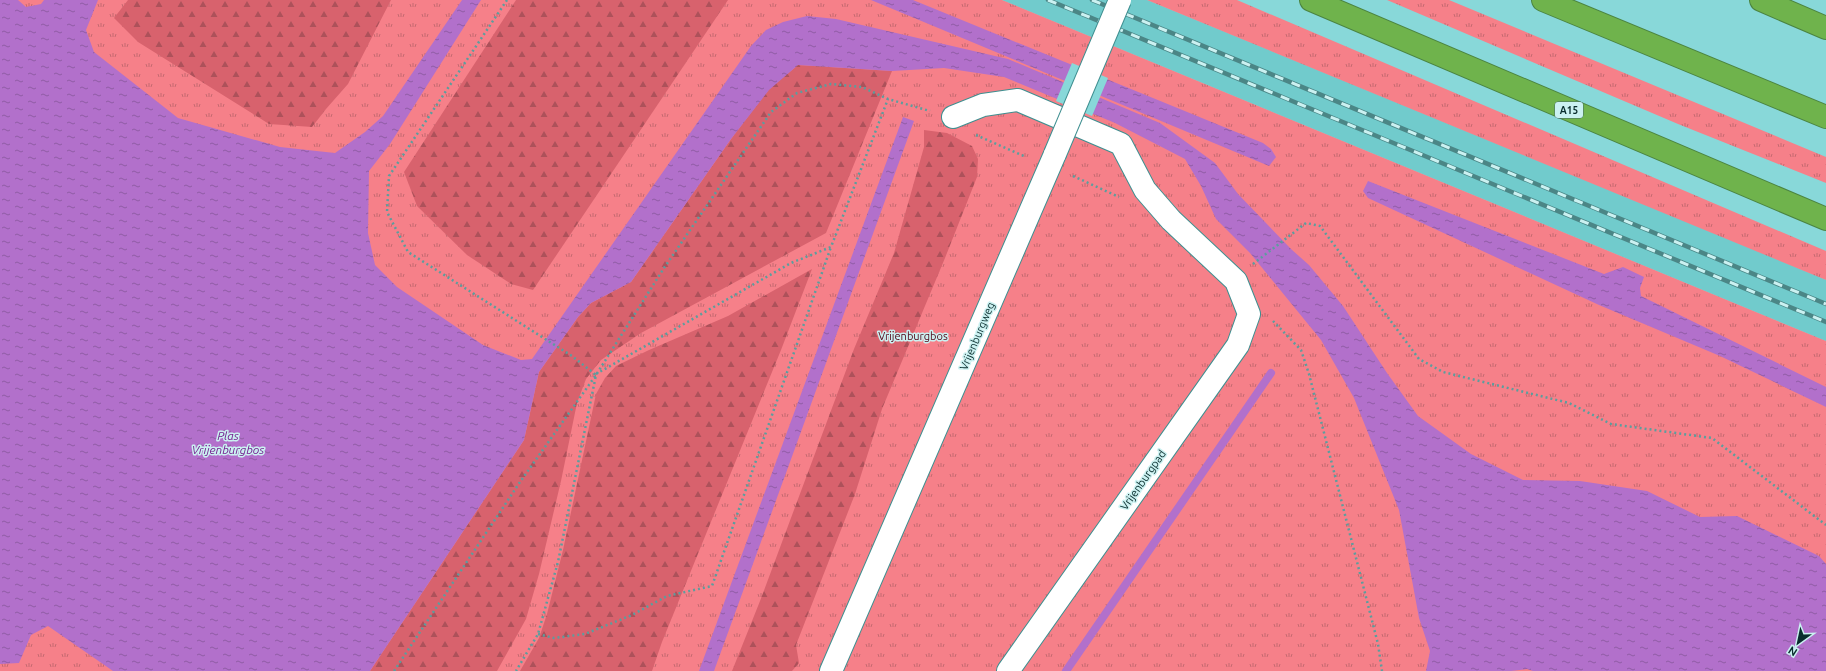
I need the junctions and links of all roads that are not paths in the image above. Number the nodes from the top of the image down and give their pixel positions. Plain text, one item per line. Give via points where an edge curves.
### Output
1 (1120, 0) edge
2 (1312, 0) edge
3 (1543, 0) edge
4 (1761, 0) edge
5 (1826, 28) edge
6 (954, 117) road end
7 (1826, 117) edge
8 (1826, 219) edge
9 (832, 671) edge
10 (1008, 671) edge

1 - 9 street, Vrijenburgweg, bridge
2 - 8 highway, A15
3 - 7 highway
4 - 5 highway
6 - 10 street, Vrijenburgpad via 983,105 1018,100 1121,144 1145,190 1171,220 1236,282 1249,314 1238,345

